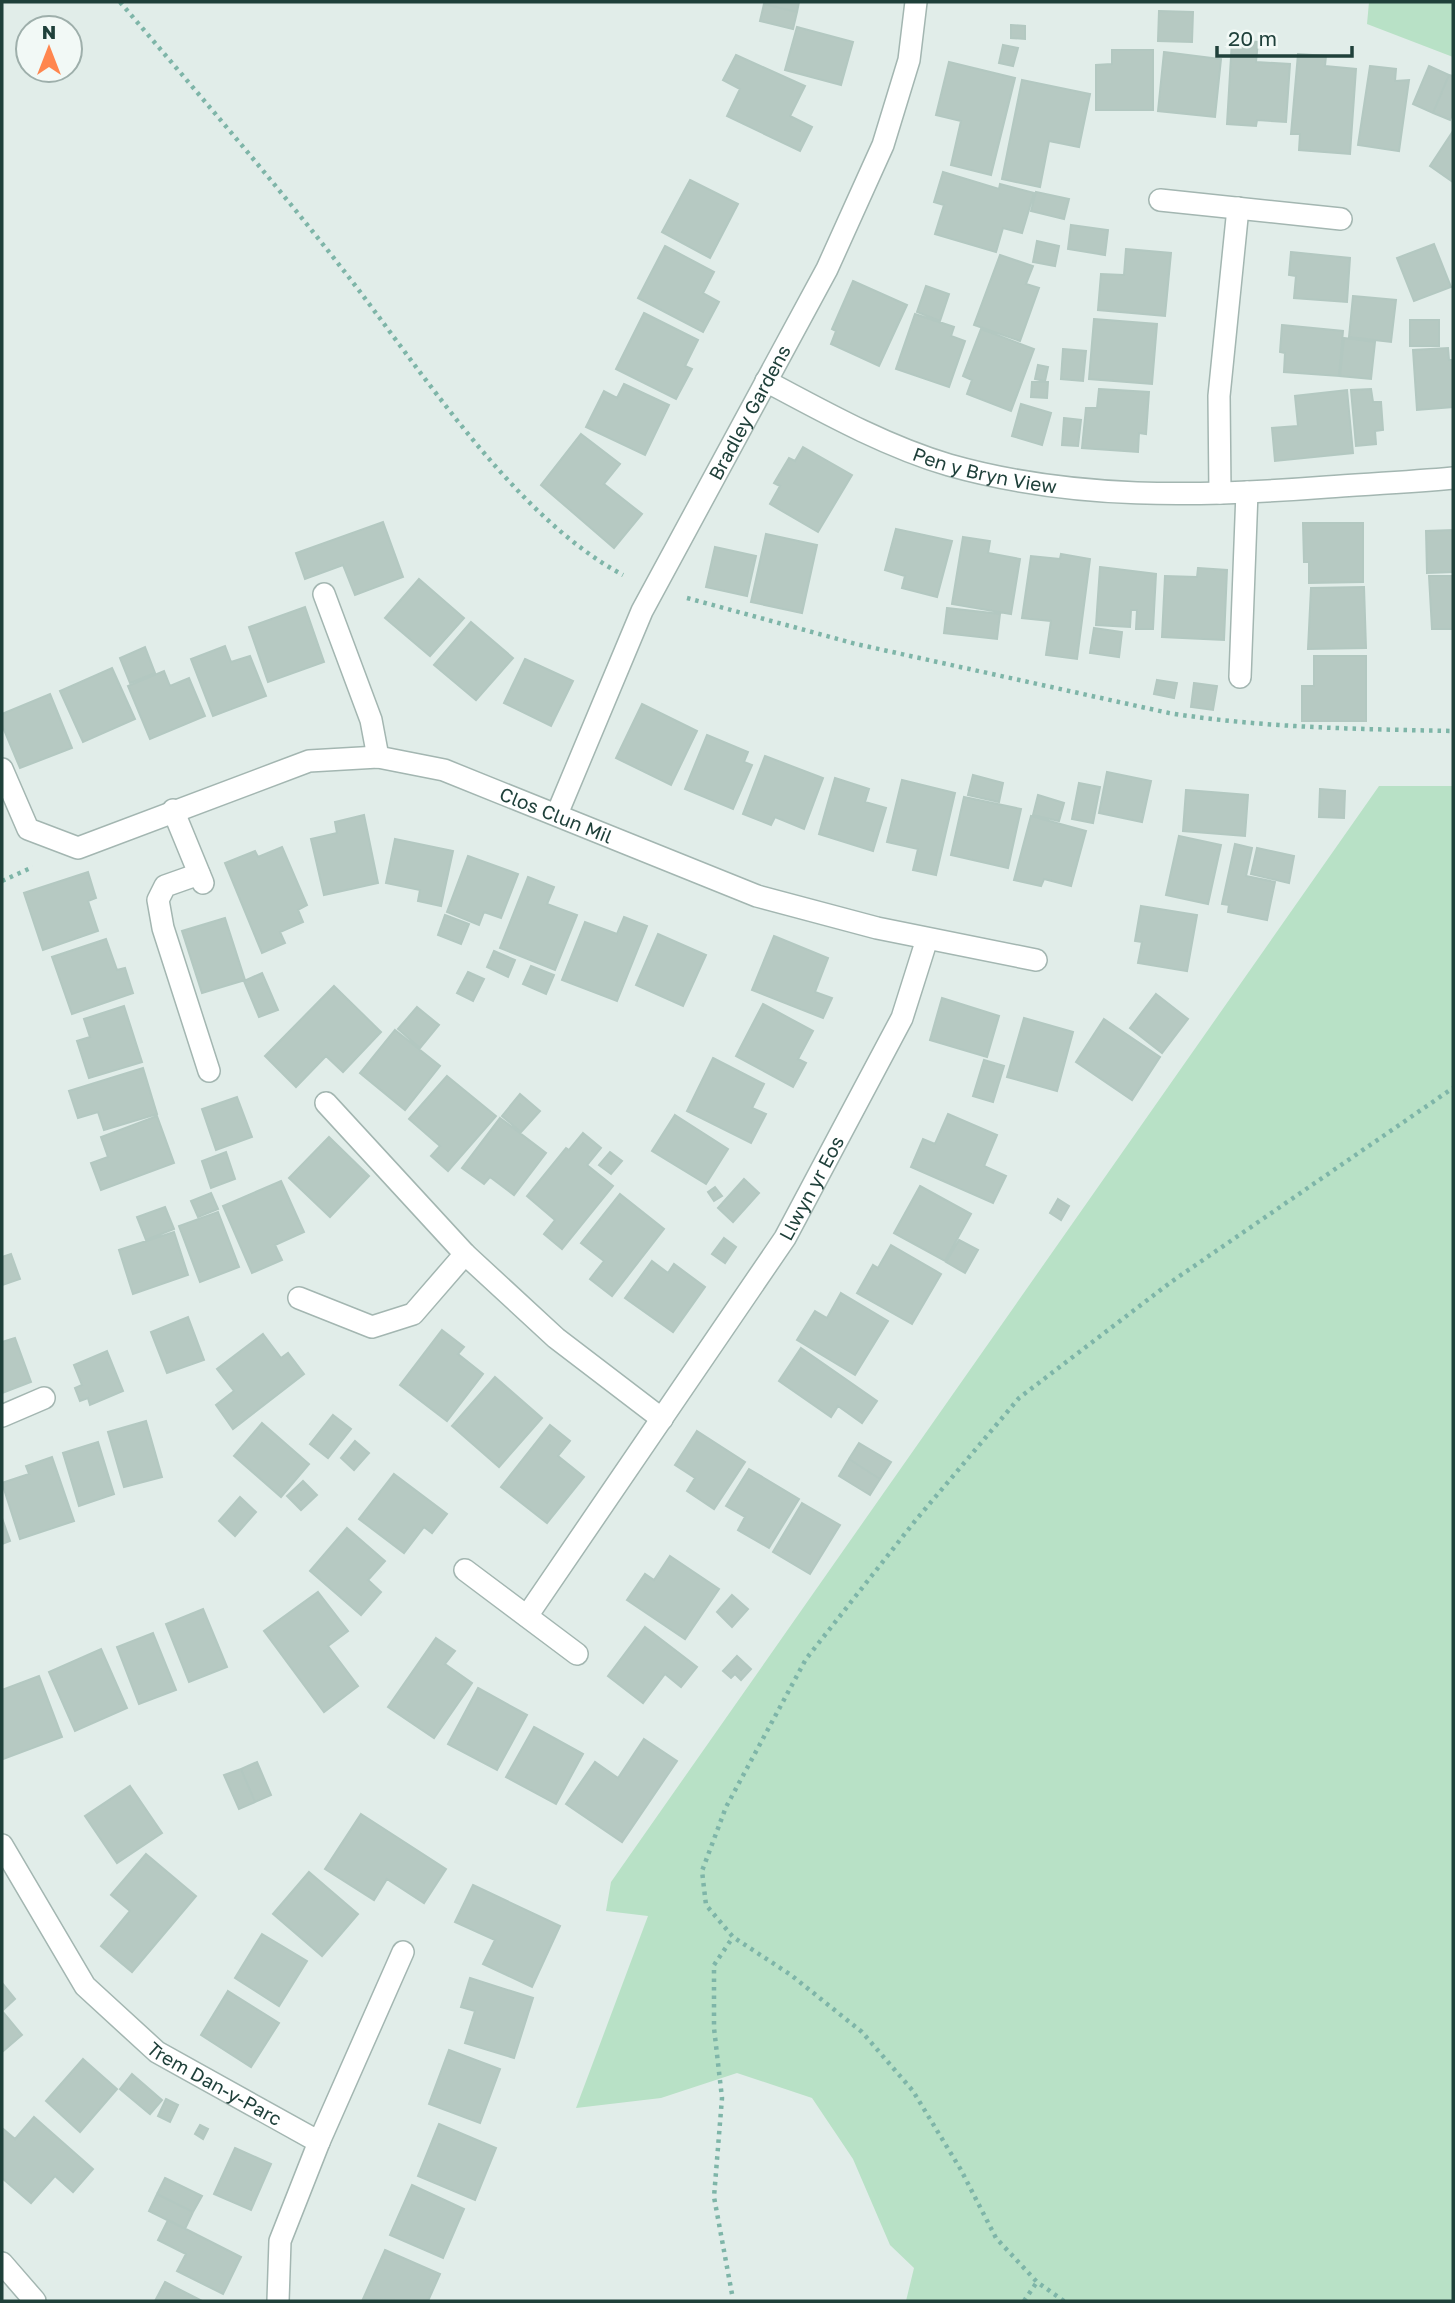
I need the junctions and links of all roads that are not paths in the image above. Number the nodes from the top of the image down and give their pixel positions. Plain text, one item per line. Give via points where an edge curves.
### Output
1 (916, 2) edge
2 (1160, 200) dead end
3 (1238, 208) junction
4 (1341, 219) dead end
5 (766, 381) junction
6 (1453, 478) edge
7 (1247, 492) junction
8 (1220, 493) junction
9 (324, 594) dead end
10 (1240, 677) dead end
11 (378, 757) junction
12 (2, 769) edge
13 (173, 810) junction
14 (557, 814) junction
15 (927, 939) junction
16 (1036, 960) dead end
17 (209, 1071) dead end
18 (326, 1103) dead end
19 (465, 1254) junction
20 (299, 1298) dead end
21 (44, 1398) dead end
22 (2, 1416) edge
23 (662, 1419) junction
24 (465, 1570) dead end
25 (527, 1616) junction
26 (577, 1654) dead end
27 (2, 1845) edge
28 (403, 1952) dead end
29 (319, 2142) junction
30 (2, 2263) edge
31 (35, 2301) edge
32 (278, 2301) edge

1 - 5 street, Bradley Gardens via 909,60 883,145 828,269
2 - 3 street
3 - 4 street
3 - 8 street via 1219,396
5 - 8 street, Pen y Bryn View via 846,423 948,464 1051,485 1134,494
5 - 14 street, Bradley Gardens via 642,611
6 - 7 street, Pen y Bryn View
7 - 8 street, Pen y Bryn View
7 - 10 street
9 - 11 street via 371,720
11 - 13 street, Clos Clun Mil via 309,761
11 - 14 street, Clos Clun Mil via 444,770
12 - 13 street, Clos Clun Mil via 28,829 78,848
13 - 17 street via 201,879 164,886 159,900 163,928
14 - 15 street, Clos Clun Mil via 758,896
15 - 16 street, Clos Clun Mil
15 - 23 street, Llwyn yr Eos via 902,1018 785,1238
18 - 19 street
19 - 20 street via 413,1314 372,1327
19 - 23 street via 556,1338
21 - 22 street
23 - 25 street, Llwyn yr Eos
24 - 25 street
25 - 26 street
27 - 29 street, Trem Dan-y-Parc via 85,1986 157,2052
28 - 29 street
29 - 32 street via 280,2241
30 - 31 street

